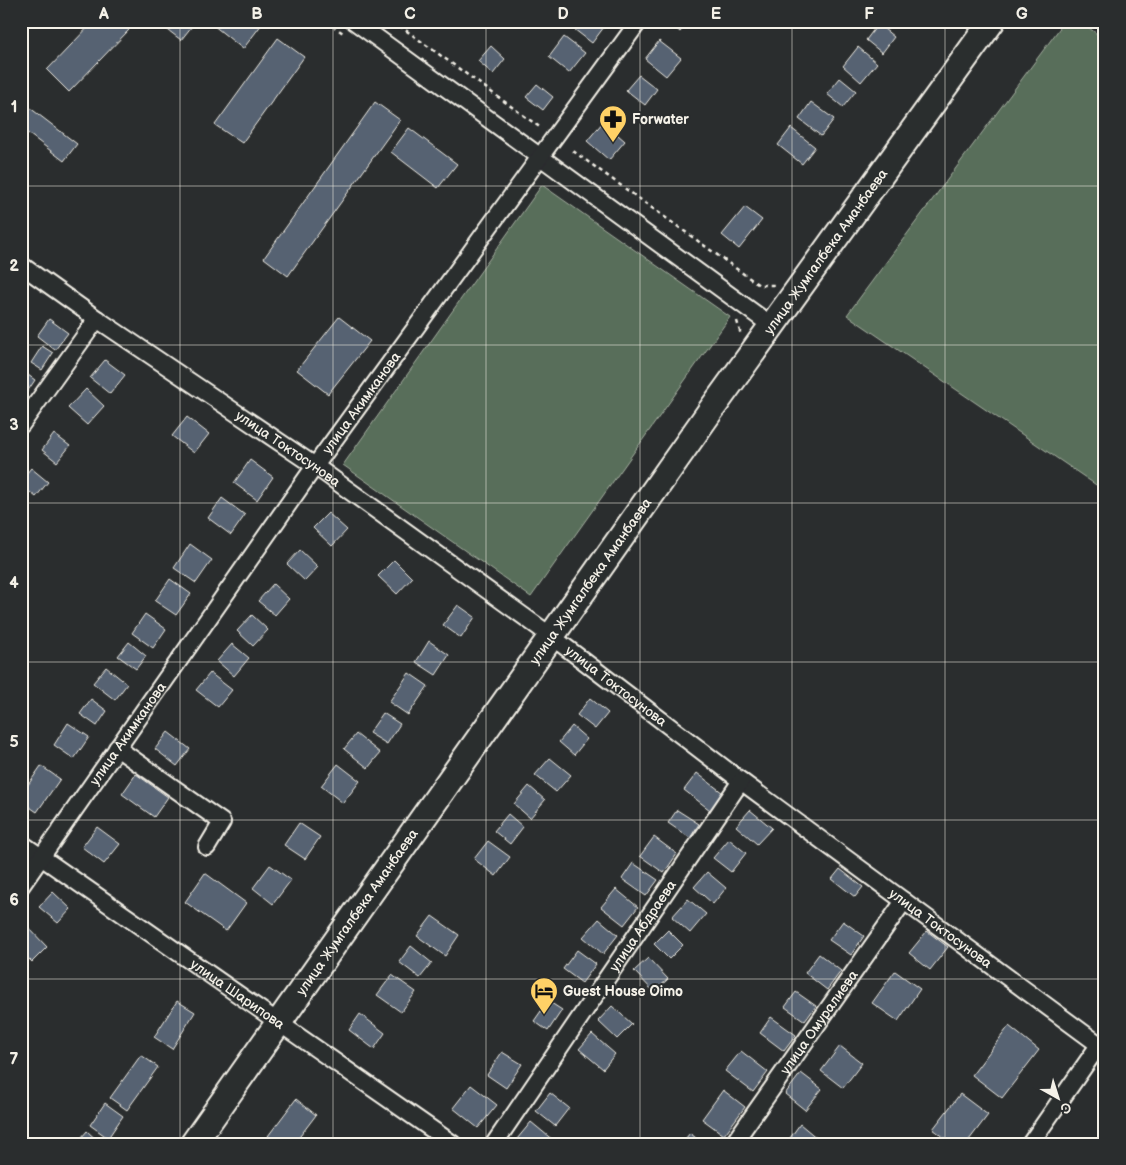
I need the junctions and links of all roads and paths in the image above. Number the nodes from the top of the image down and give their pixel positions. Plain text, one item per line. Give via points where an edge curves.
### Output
1 (354, 21) edge
2 (393, 21) edge
3 (639, 21) edge
4 (992, 21) edge
5 (541, 128) dead end
6 (573, 151) dead end
7 (540, 157) junction
8 (21, 264) edge
9 (781, 285) dead end
10 (97, 319) junction
11 (772, 326) junction
12 (21, 424) edge
13 (315, 466) junction
14 (551, 636) junction
15 (117, 748) junction
16 (741, 781) junction
17 (21, 843) edge
18 (207, 847) dead end
19 (42, 857) junction
20 (21, 886) edge
21 (904, 901) junction
22 (278, 1023) junction
23 (1102, 1047) edge
24 (193, 1144) edge
25 (453, 1144) edge
26 (494, 1144) edge
27 (733, 1144) edge
28 (1030, 1144) edge

1 - 7 street
2 - 5 path
3 - 7 street, улица Акимканова
4 - 11 main road, улица Жумгалбека Аманбаева
6 - 9 path via 759,285
7 - 11 street
7 - 13 street, улица Акимканова
8 - 10 street, улица Токтосунова
10 - 12 street
10 - 13 street, улица Токтосунова
11 - 14 main road, улица Жумгалбека Аманбаева
13 - 14 street, улица Токтосунова
13 - 15 street, улица Акимканова
14 - 16 street, улица Токтосунова
14 - 22 main road, улица Жумгалбека Аманбаева
15 - 18 street via 222,822
15 - 19 street, улица Акимканова
16 - 21 street, улица Токтосунова
16 - 26 street, улица Абдраева
17 - 19 street, улица Шарипова
19 - 20 street, улица Акимканова
19 - 22 street, улица Шарипова
21 - 23 street, улица Токтосунова
21 - 27 street, улица Омуралиева
22 - 24 main road, улица Жумгалбека Аманбаева
22 - 25 street, улица Шарипова
23 - 28 street

